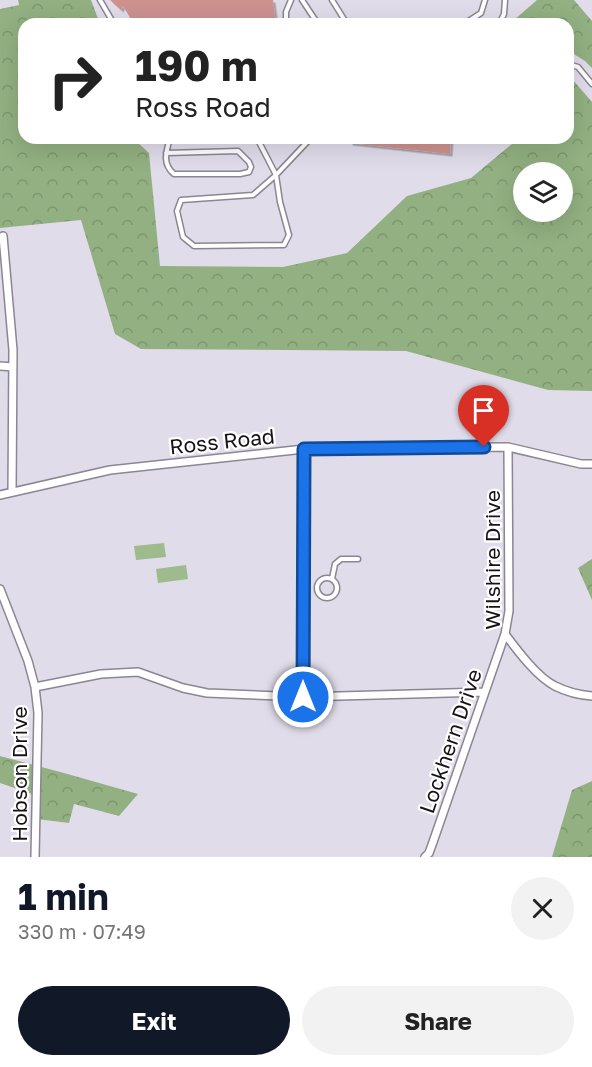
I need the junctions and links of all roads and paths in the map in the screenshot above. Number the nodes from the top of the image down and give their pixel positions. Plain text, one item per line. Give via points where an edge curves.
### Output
1 (100, 0) edge
2 (291, 0) edge
3 (302, 0) edge
4 (333, 0) edge
5 (485, 0) edge
6 (505, 0) edge
7 (110, 18) edge
8 (286, 18) edge
9 (314, 18) edge
10 (344, 18) edge
11 (473, 18) edge
12 (502, 18) edge
13 (574, 66) edge
14 (592, 84) edge
15 (168, 144) edge
16 (260, 144) edge
17 (305, 144) edge
18 (166, 153) junction
19 (276, 175) junction
20 (3, 236) dead end
21 (0, 366) edge
22 (13, 367) junction
23 (508, 447) junction
24 (304, 449) junction
25 (592, 464) edge
26 (12, 492) junction
27 (0, 495) edge
28 (358, 559) dead end
29 (332, 579) junction
30 (0, 589) edge
31 (303, 590) junction
32 (316, 590) junction
33 (505, 634) junction
34 (35, 687) junction
35 (485, 692) junction
36 (592, 696) edge
37 (303, 697) junction
38 (35, 857) edge
39 (425, 857) edge

1 - 7 lane
2 - 8 lane
3 - 9 lane
4 - 10 lane
5 - 11 lane via 481,13
6 - 12 lane
13 - 14 lane
15 - 18 lane
16 - 19 lane
17 - 19 lane
18 - 18 lane via 168,169 174,174 240,174 251,167 238,152
19 - 19 lane via 289,235 284,245 194,246 183,237 177,211 181,200 253,195
20 - 22 street
21 - 22 street
22 - 26 street
23 - 24 street, Ross Road
23 - 25 street, Ross Road
23 - 33 street, Wilshire Drive via 509,611
24 - 26 street, Ross Road via 110,470
24 - 31 street
26 - 27 street, Ross Road
28 - 29 lane via 341,559 335,564
29 - 32 lane via 323,579
29 - 32 lane via 338,587 332,598 322,597
30 - 34 street, Hobson Drive
31 - 32 lane
31 - 37 street
33 - 35 street, Lockhern Drive
33 - 36 street, Wilshire Drive via 553,686
34 - 37 street via 101,674 138,672 207,693
34 - 38 street, Hobson Drive
35 - 37 street
35 - 39 street, Lockhern Drive

